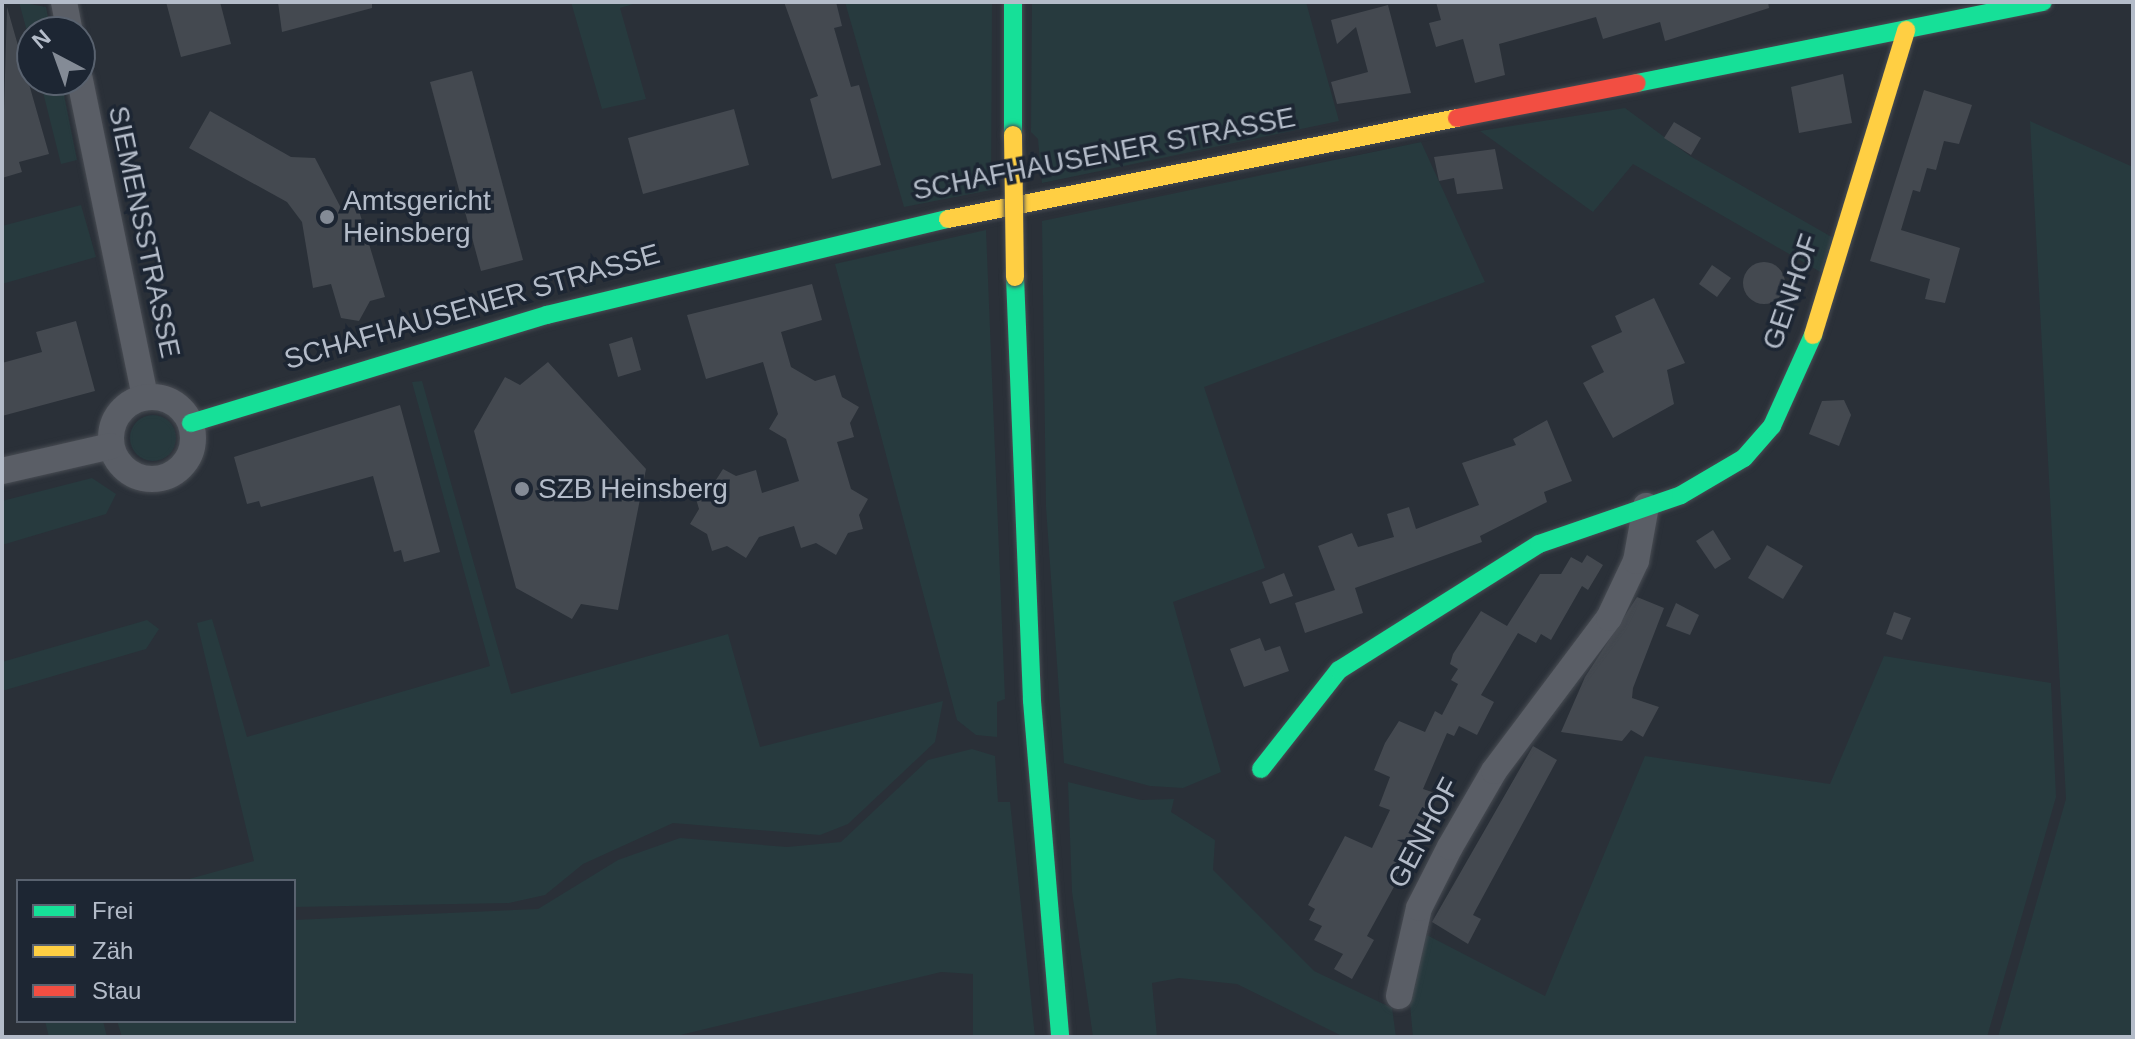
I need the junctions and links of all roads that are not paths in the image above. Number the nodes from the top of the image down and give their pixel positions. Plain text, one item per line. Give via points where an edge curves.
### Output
1 (1013, 2) edge
2 (2043, 2) edge
3 (1906, 30) junction
4 (83, 96) edge
5 (145, 397) junction
6 (191, 423) junction
7 (111, 446) junction
8 (2, 471) edge
9 (1646, 506) junction
10 (1261, 769) dead end
11 (1399, 996) dead end
12 (1060, 1037) edge

1 - 12 street, bridge via 1015,277 1032,701
2 - 3 street, SCHAFHAUSENER STRASSE
3 - 6 street, SCHAFHAUSENER STRASSE via 824,244 547,315
3 - 9 street, GENHOF via 1812,339 1772,426 1744,458 1681,495
4 - 5 street, SIEMENSSTRASSE
5 - 6 street via 172,402
5 - 7 street via 114,420
6 - 7 street via 192,448 167,477 127,472
7 - 8 street
9 - 10 street, GENHOF via 1539,544 1339,670
9 - 11 street, GENHOF via 1636,561 1609,618 1494,771 1443,859 1419,908

